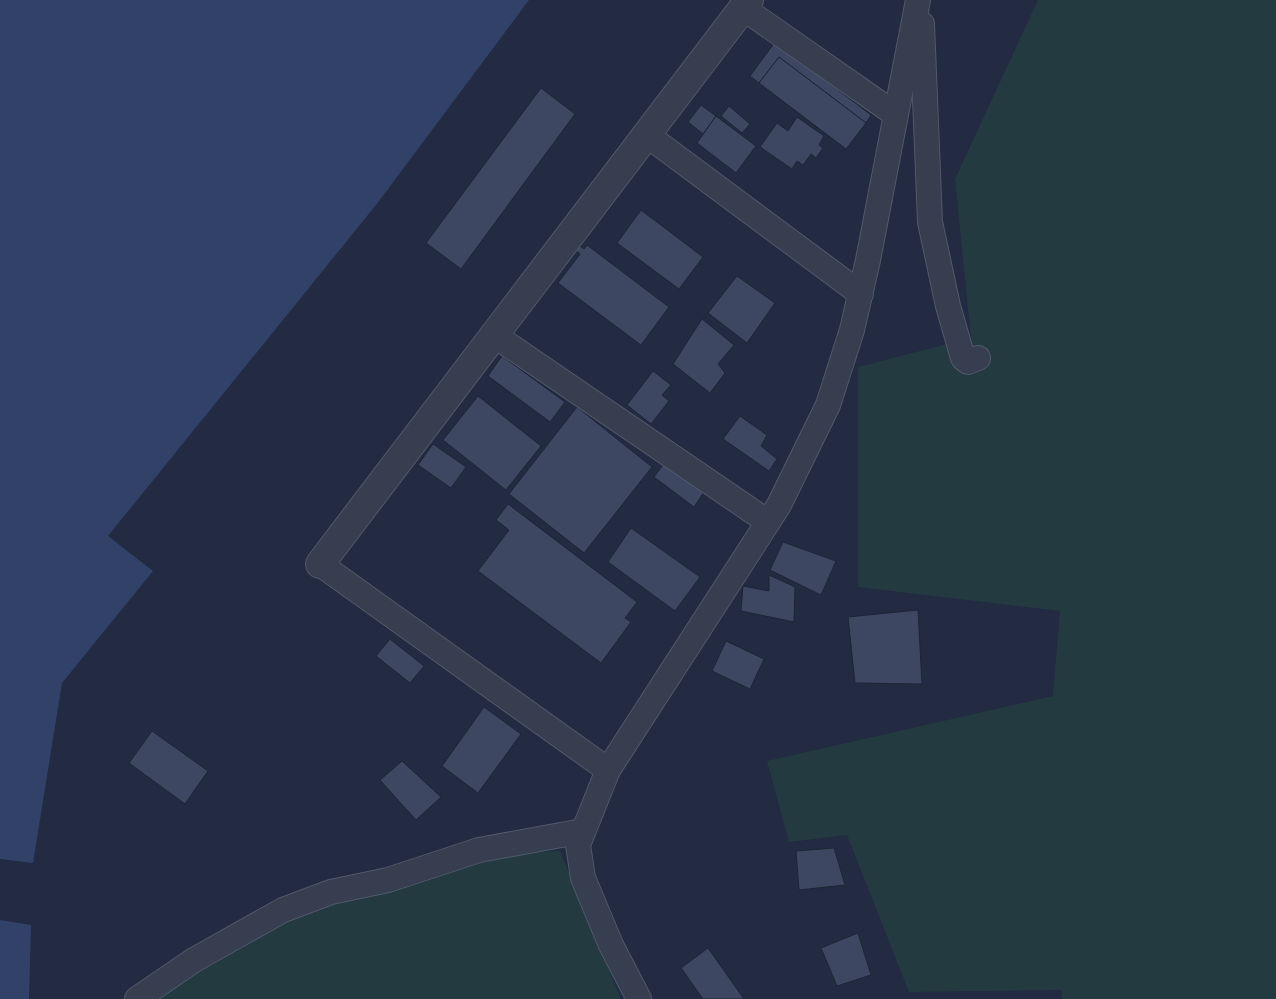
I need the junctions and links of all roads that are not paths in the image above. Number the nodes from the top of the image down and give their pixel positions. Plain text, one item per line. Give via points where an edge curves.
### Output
1 (919, 0) edge
2 (746, 4) edge
3 (895, 114) junction
4 (647, 135) junction
5 (861, 294) junction
6 (494, 335) junction
7 (978, 358) dead end
8 (768, 522) junction
9 (320, 564) joint
10 (608, 770) junction
11 (583, 831) junction
12 (137, 999) edge
13 (639, 999) edge

1 - 3 street
1 - 7 street via 930,222 963,358 968,362
2 - 3 street
2 - 4 street
3 - 5 street
4 - 5 street
4 - 6 street
5 - 8 street via 828,405
6 - 8 street
6 - 9 street
8 - 10 street
9 - 10 street
10 - 11 street
11 - 12 street via 479,850 388,880 332,892 283,910 194,960
11 - 13 street via 578,844 583,878 611,945

